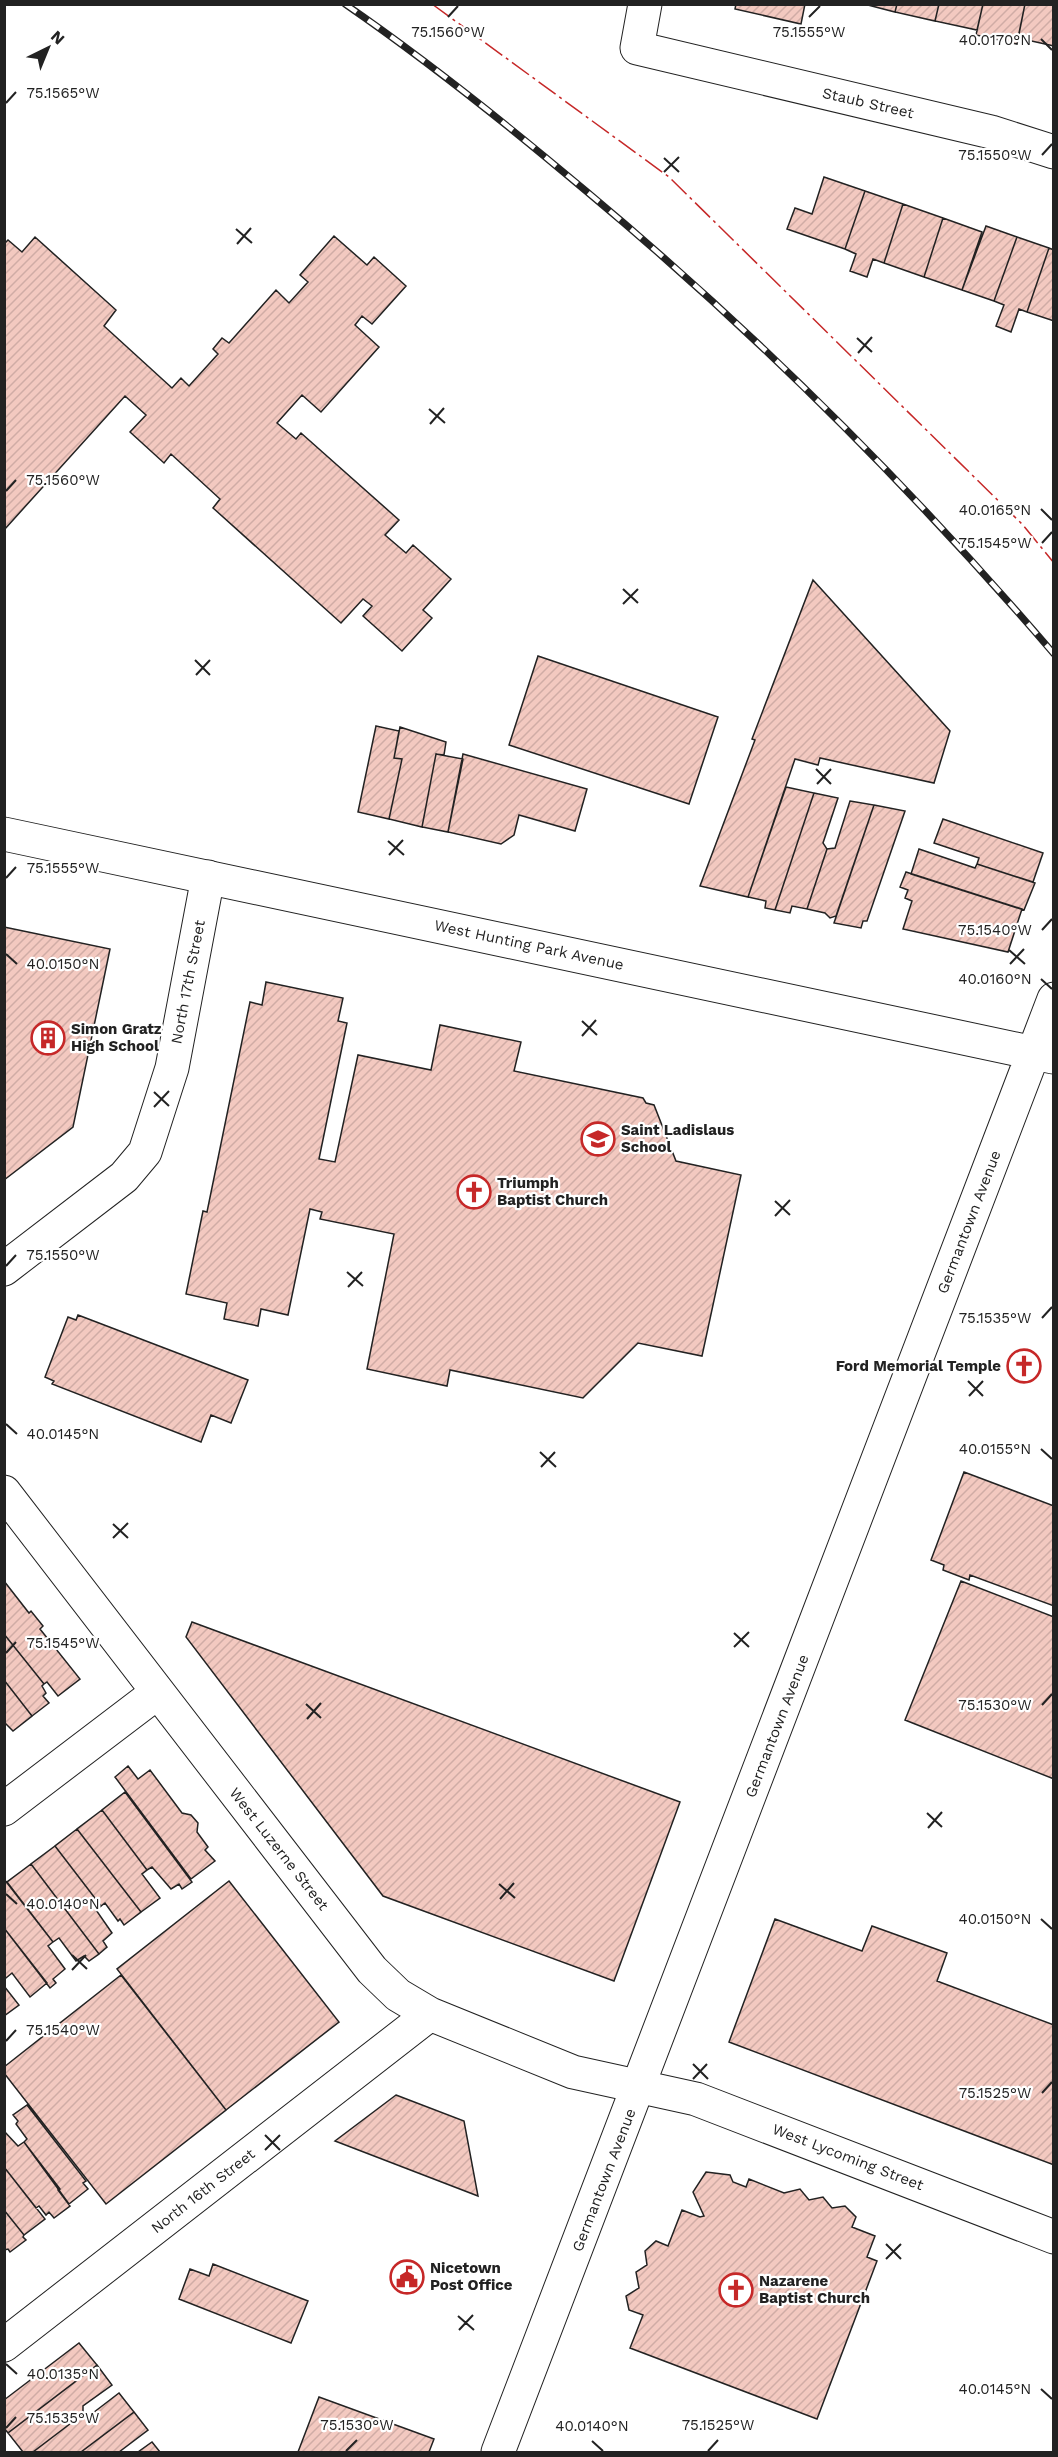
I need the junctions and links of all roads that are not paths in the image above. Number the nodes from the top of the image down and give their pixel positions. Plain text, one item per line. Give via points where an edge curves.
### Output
1 (645, 4) edge
2 (1053, 153) edge
3 (4, 834) edge
4 (208, 877) junction
5 (1053, 999) edge
6 (1043, 1055) edge
7 (4, 1269) edge
8 (4, 1492) edge
9 (158, 1692) junction
10 (4, 1809) edge
11 (430, 2014) junction
12 (640, 2086) junction
13 (1053, 2236) edge
14 (4, 2345) edge
15 (498, 2452) edge

1 - 2 street, Staub Street via 637,48 991,132
3 - 4 street, West Hunting Park Avenue
4 - 6 street, West Hunting Park Avenue
4 - 7 street, North 17th Street via 172,1068 145,1152 124,1177
5 - 6 street, Germantown Avenue
6 - 12 street, Germantown Avenue
8 - 9 street, West Luzerne Street
9 - 10 street
9 - 11 street, West Luzerne Street via 372,1970 398,1995
11 - 12 street, West Luzerne Street via 573,2073
11 - 14 street, North 16th Street
12 - 13 street, West Lycoming Street via 696,2099
12 - 15 street, Germantown Avenue

